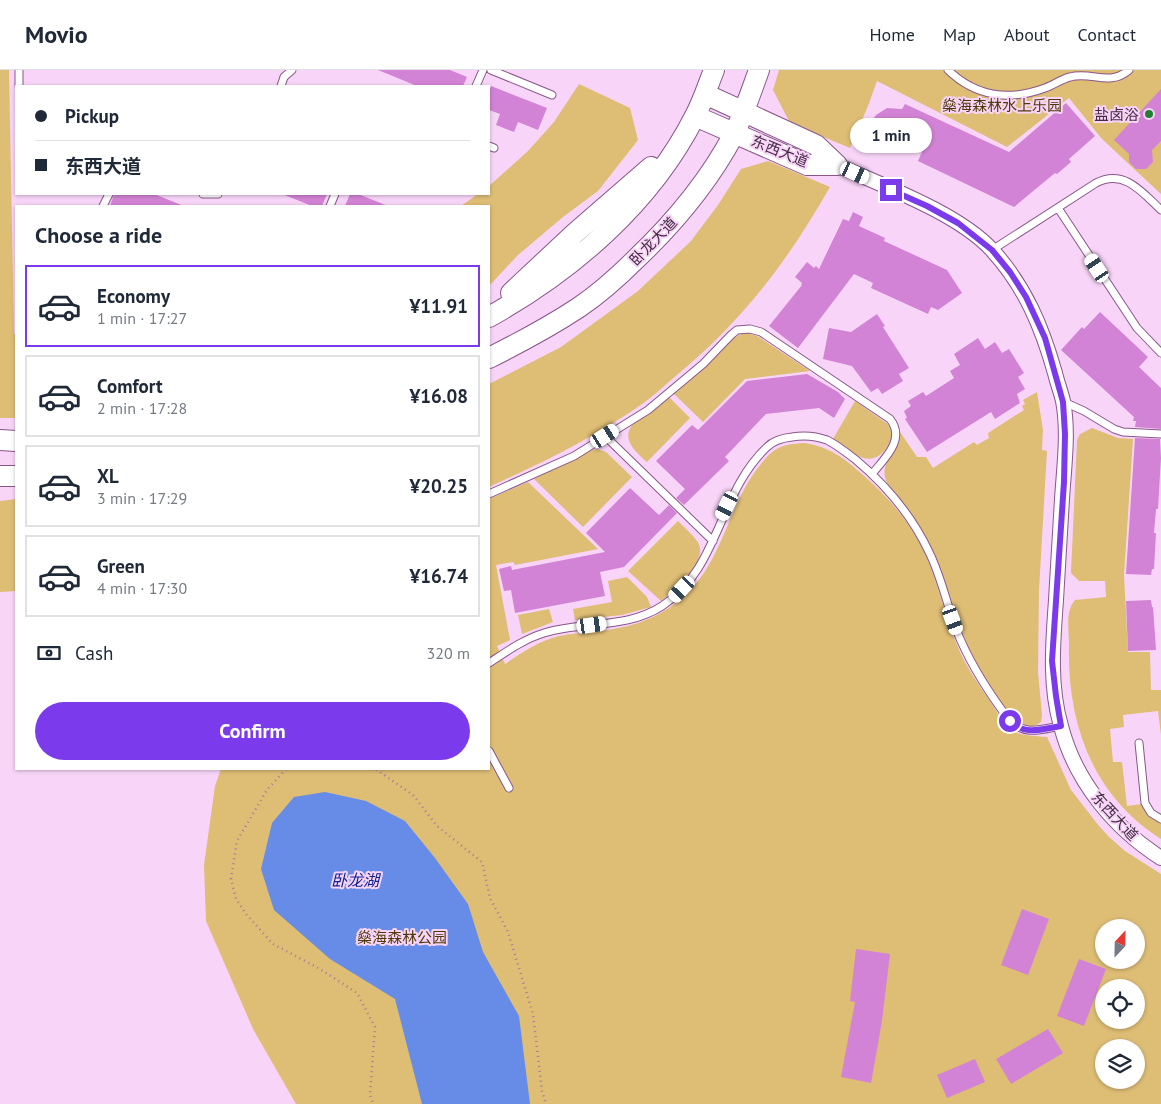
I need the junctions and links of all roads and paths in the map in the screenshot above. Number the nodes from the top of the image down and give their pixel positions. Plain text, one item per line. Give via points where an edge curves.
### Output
1 (19, 70) edge
2 (292, 70) edge
3 (483, 70) edge
4 (491, 70) edge
5 (714, 70) edge
6 (759, 70) edge
7 (948, 70) edge
8 (1129, 70) edge
9 (19, 85) edge
10 (281, 85) edge
11 (476, 85) edge
12 (705, 94) junction
13 (552, 95) dead end
14 (744, 111) junction
15 (695, 116) junction
16 (734, 133) junction
17 (837, 165) junction
18 (1058, 208) junction
19 (1161, 210) edge
20 (992, 250) junction
21 (490, 315) edge
22 (1161, 353) edge
23 (490, 358) edge
24 (1063, 402) junction
25 (1161, 434) edge
26 (605, 436) junction
27 (0, 440) edge
28 (15, 441) edge
29 (872, 474) junction
30 (0, 476) edge
31 (15, 476) edge
32 (490, 494) edge
33 (713, 541) junction
34 (490, 662) edge
35 (1061, 726) junction
36 (1139, 743) dead end
37 (490, 752) edge
38 (285, 770) edge
39 (377, 770) edge
40 (509, 788) dead end
41 (1161, 819) edge
42 (1161, 858) edge
43 (373, 1104) edge
44 (546, 1104) edge

1 - 9 lane
2 - 10 lane
3 - 11 lane
4 - 13 lane
5 - 12 main road
6 - 14 main road, 卧龙大道
7 - 8 lane via 977,90 1005,95 1033,92 1080,75 1111,79
12 - 14 main road
12 - 15 main road
14 - 16 main road, 卧龙大道
14 - 17 main road via 816,145
15 - 16 main road, 东西大道
15 - 21 main road via 678,145 575,233
16 - 17 main road, 东西大道 via 807,165
16 - 23 main road, 卧龙大道 via 694,197 660,237 618,277 580,307 532,337
17 - 20 street, 东西大道 via 927,206 958,223
18 - 19 lane via 1096,182 1109,178 1127,180
18 - 20 lane
18 - 22 lane via 1137,328
20 - 24 street, 东西大道 via 1026,297 1045,338
24 - 25 lane via 1123,432
24 - 35 street, 东西大道 via 1064,482 1052,661
26 - 29 lane via 648,410 703,364 737,330 750,328 761,332 890,419 896,430 896,441
26 - 32 lane via 574,456
26 - 33 lane
27 - 28 main road
29 - 33 lane via 827,440 811,436 782,438 767,447 751,464 732,496
29 - 35 lane via 898,502 920,534 938,574 960,639 993,699 1015,726 1026,731
30 - 31 main road
33 - 34 lane via 690,580 674,597 647,614 545,632
35 - 42 street, 东西大道 via 1074,762 1095,797 1118,824
36 - 41 lane via 1145,803 1151,813
37 - 40 lane
38 - 43 path via 267,790 237,841 231,879 236,899 273,944 357,993 375,1027 370,1096
39 - 44 path via 413,795 436,826 482,862 490,898 508,932 533,1014

